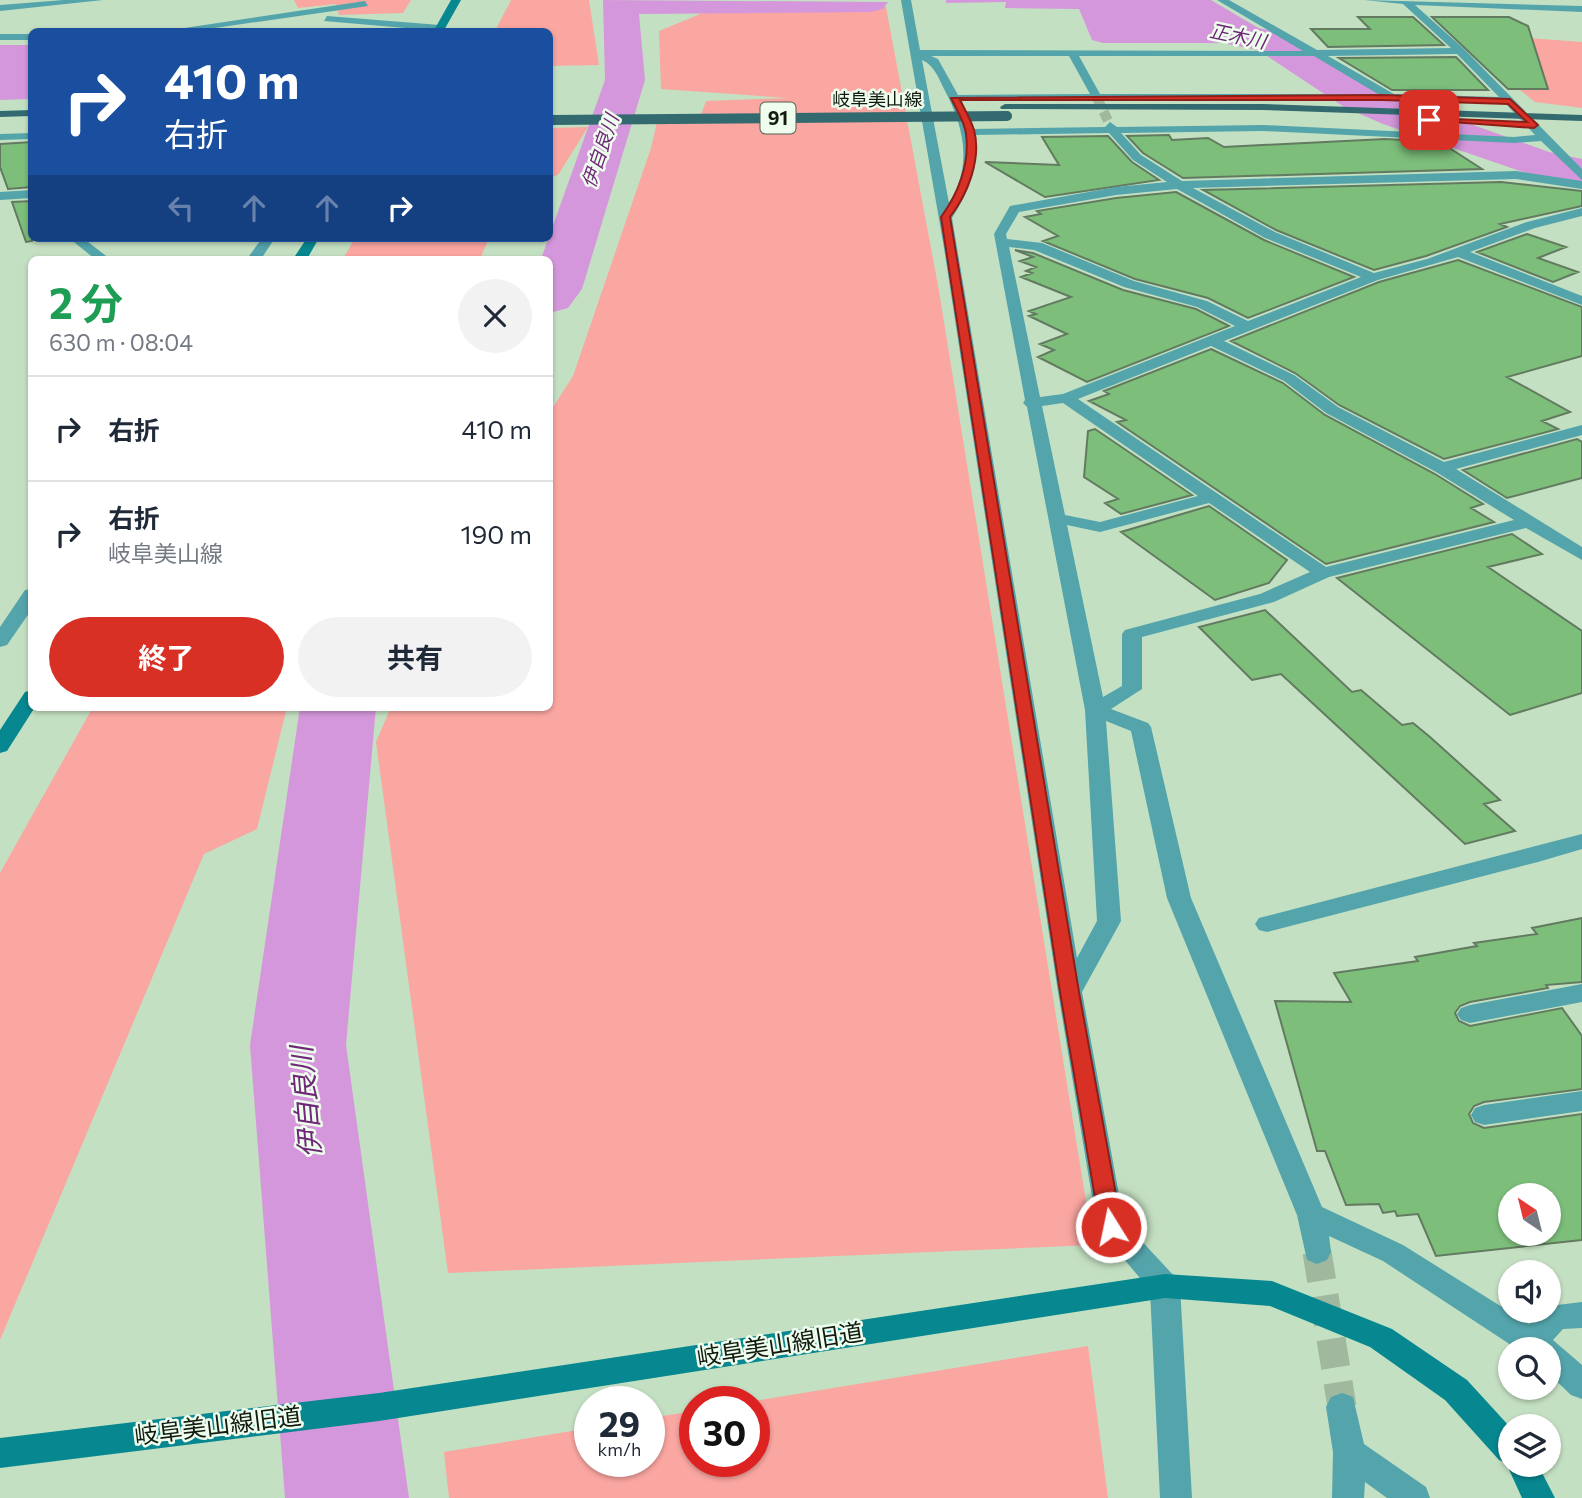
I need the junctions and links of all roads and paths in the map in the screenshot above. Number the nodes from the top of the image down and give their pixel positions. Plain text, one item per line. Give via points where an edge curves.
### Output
1 (99, 0) edge
2 (456, 0) edge
3 (906, 0) edge
4 (1222, 0) edge
5 (1369, 0) edge
6 (1537, 0) edge
7 (1406, 1) edge
8 (365, 4) dead end
9 (0, 8) edge
10 (1557, 8) junction
11 (1582, 9) edge
12 (265, 17) junction
13 (189, 28) edge
14 (422, 28) edge
15 (440, 28) edge
16 (0, 37) edge
17 (28, 37) edge
18 (1461, 51) junction
19 (915, 53) junction
20 (1310, 53) junction
21 (1073, 54) junction
22 (1097, 97) junction
23 (1387, 97) junction
24 (955, 98) junction
25 (1510, 101) junction
26 (553, 110) edge
27 (1006, 112) junction
28 (28, 113) edge
29 (0, 114) edge
30 (1525, 115) junction
31 (1582, 118) edge
32 (553, 120) edge
33 (0, 123) edge
34 (28, 123) edge
35 (1534, 125) junction
36 (1111, 127) junction
37 (1582, 128) edge
38 (971, 132) junction
39 (28, 136) edge
40 (0, 137) edge
41 (1545, 137) junction
42 (1578, 172) edge
43 (1179, 185) junction
44 (1582, 185) edge
45 (28, 194) edge
46 (0, 196) edge
47 (1582, 212) edge
48 (946, 217) junction
49 (80, 242) edge
50 (1001, 242) junction
51 (1457, 252) junction
52 (99, 256) edge
53 (1373, 277) junction
54 (1582, 301) edge
55 (1248, 327) junction
56 (1213, 341) junction
57 (1066, 398) junction
58 (1031, 402) junction
59 (1582, 430) edge
60 (1442, 468) junction
61 (1214, 497) junction
62 (1056, 517) junction
63 (1529, 522) junction
64 (1582, 555) edge
65 (1323, 573) junction
66 (28, 600) edge
67 (0, 641) edge
68 (28, 702) edge
69 (1095, 710) junction
70 (0, 747) edge
71 (1582, 841) edge
72 (1267, 924) dead end
73 (1070, 992) junction
74 (1582, 993) edge
75 (1470, 1014) dead end
76 (1582, 1101) edge
77 (1484, 1115) dead end
78 (1311, 1215) junction
79 (1317, 1252) tunnel mouth
80 (1165, 1286) junction
81 (1582, 1315) edge
82 (1524, 1337) edge
83 (1546, 1337) edge
84 (1561, 1366) edge
85 (1582, 1385) edge
86 (1342, 1407) tunnel mouth
87 (1498, 1437) edge
88 (1349, 1452) junction
89 (0, 1453) edge
90 (1528, 1477) edge
91 (1176, 1498) edge
92 (1348, 1498) edge
93 (1414, 1498) edge
94 (1539, 1498) edge

1 - 9 street
2 - 15 street
3 - 19 street
4 - 20 street
5 - 7 street
6 - 10 street
7 - 10 street
7 - 18 street
8 - 12 street via 281,11
10 - 11 street
12 - 13 street
12 - 14 street
16 - 17 street
18 - 20 street
18 - 25 street
19 - 21 street
19 - 24 street via 934,61
19 - 48 street
20 - 21 street
20 - 23 street
21 - 22 street
22 - 23 street
22 - 24 street
23 - 25 street
24 - 38 street
25 - 30 street
26 - 27 main road, 岐阜美山線 / 91
27 - 30 main road, 岐阜美山線 / 91 via 1262,107
27 - 32 main road, 岐阜美山線 / 91, bridge
27 - 35 main road, 岐阜美山線 / 91
28 - 29 main road
30 - 31 main road, 岐阜美山線 / 91
30 - 35 street
33 - 34 main road
35 - 37 main road, 岐阜美山線 / 91
35 - 41 street
36 - 38 street
36 - 41 street via 1264,128 1514,140
36 - 43 street via 1128,151
38 - 48 street via 971,160 959,200
39 - 40 street
41 - 42 street
43 - 44 street via 1516,175
43 - 50 street via 1014,209 1000,234
43 - 53 street via 1213,208 1287,244
45 - 46 street
47 - 51 street
48 - 73 street
49 - 52 street
50 - 55 street via 1037,246 1129,284 1202,304
50 - 58 street
51 - 53 street
51 - 54 street
53 - 55 street
55 - 56 street
56 - 57 street
56 - 60 street via 1289,378 1332,410
57 - 58 street
57 - 61 street
58 - 62 street
59 - 60 street
60 - 63 street
61 - 62 street via 1100,527
61 - 65 street
62 - 69 street
63 - 64 street
63 - 65 street
65 - 69 street via 1267,598 1132,634 1132,689
66 - 67 street
68 - 70 street
69 - 73 street via 1109,921
69 - 78 street via 1141,727 1179,898
71 - 72 street
73 - 80 street via 1111,1227
74 - 75 street
76 - 77 street
78 - 79 street
78 - 82 street via 1393,1253
80 - 87 street, 岐阜美山線旧道 via 1272,1294 1381,1338 1456,1390
80 - 89 street, 岐阜美山線旧道 via 392,1405
80 - 91 street
81 - 83 street via 1556,1316
84 - 85 street
86 - 88 street
88 - 92 street
88 - 93 street
90 - 94 street

